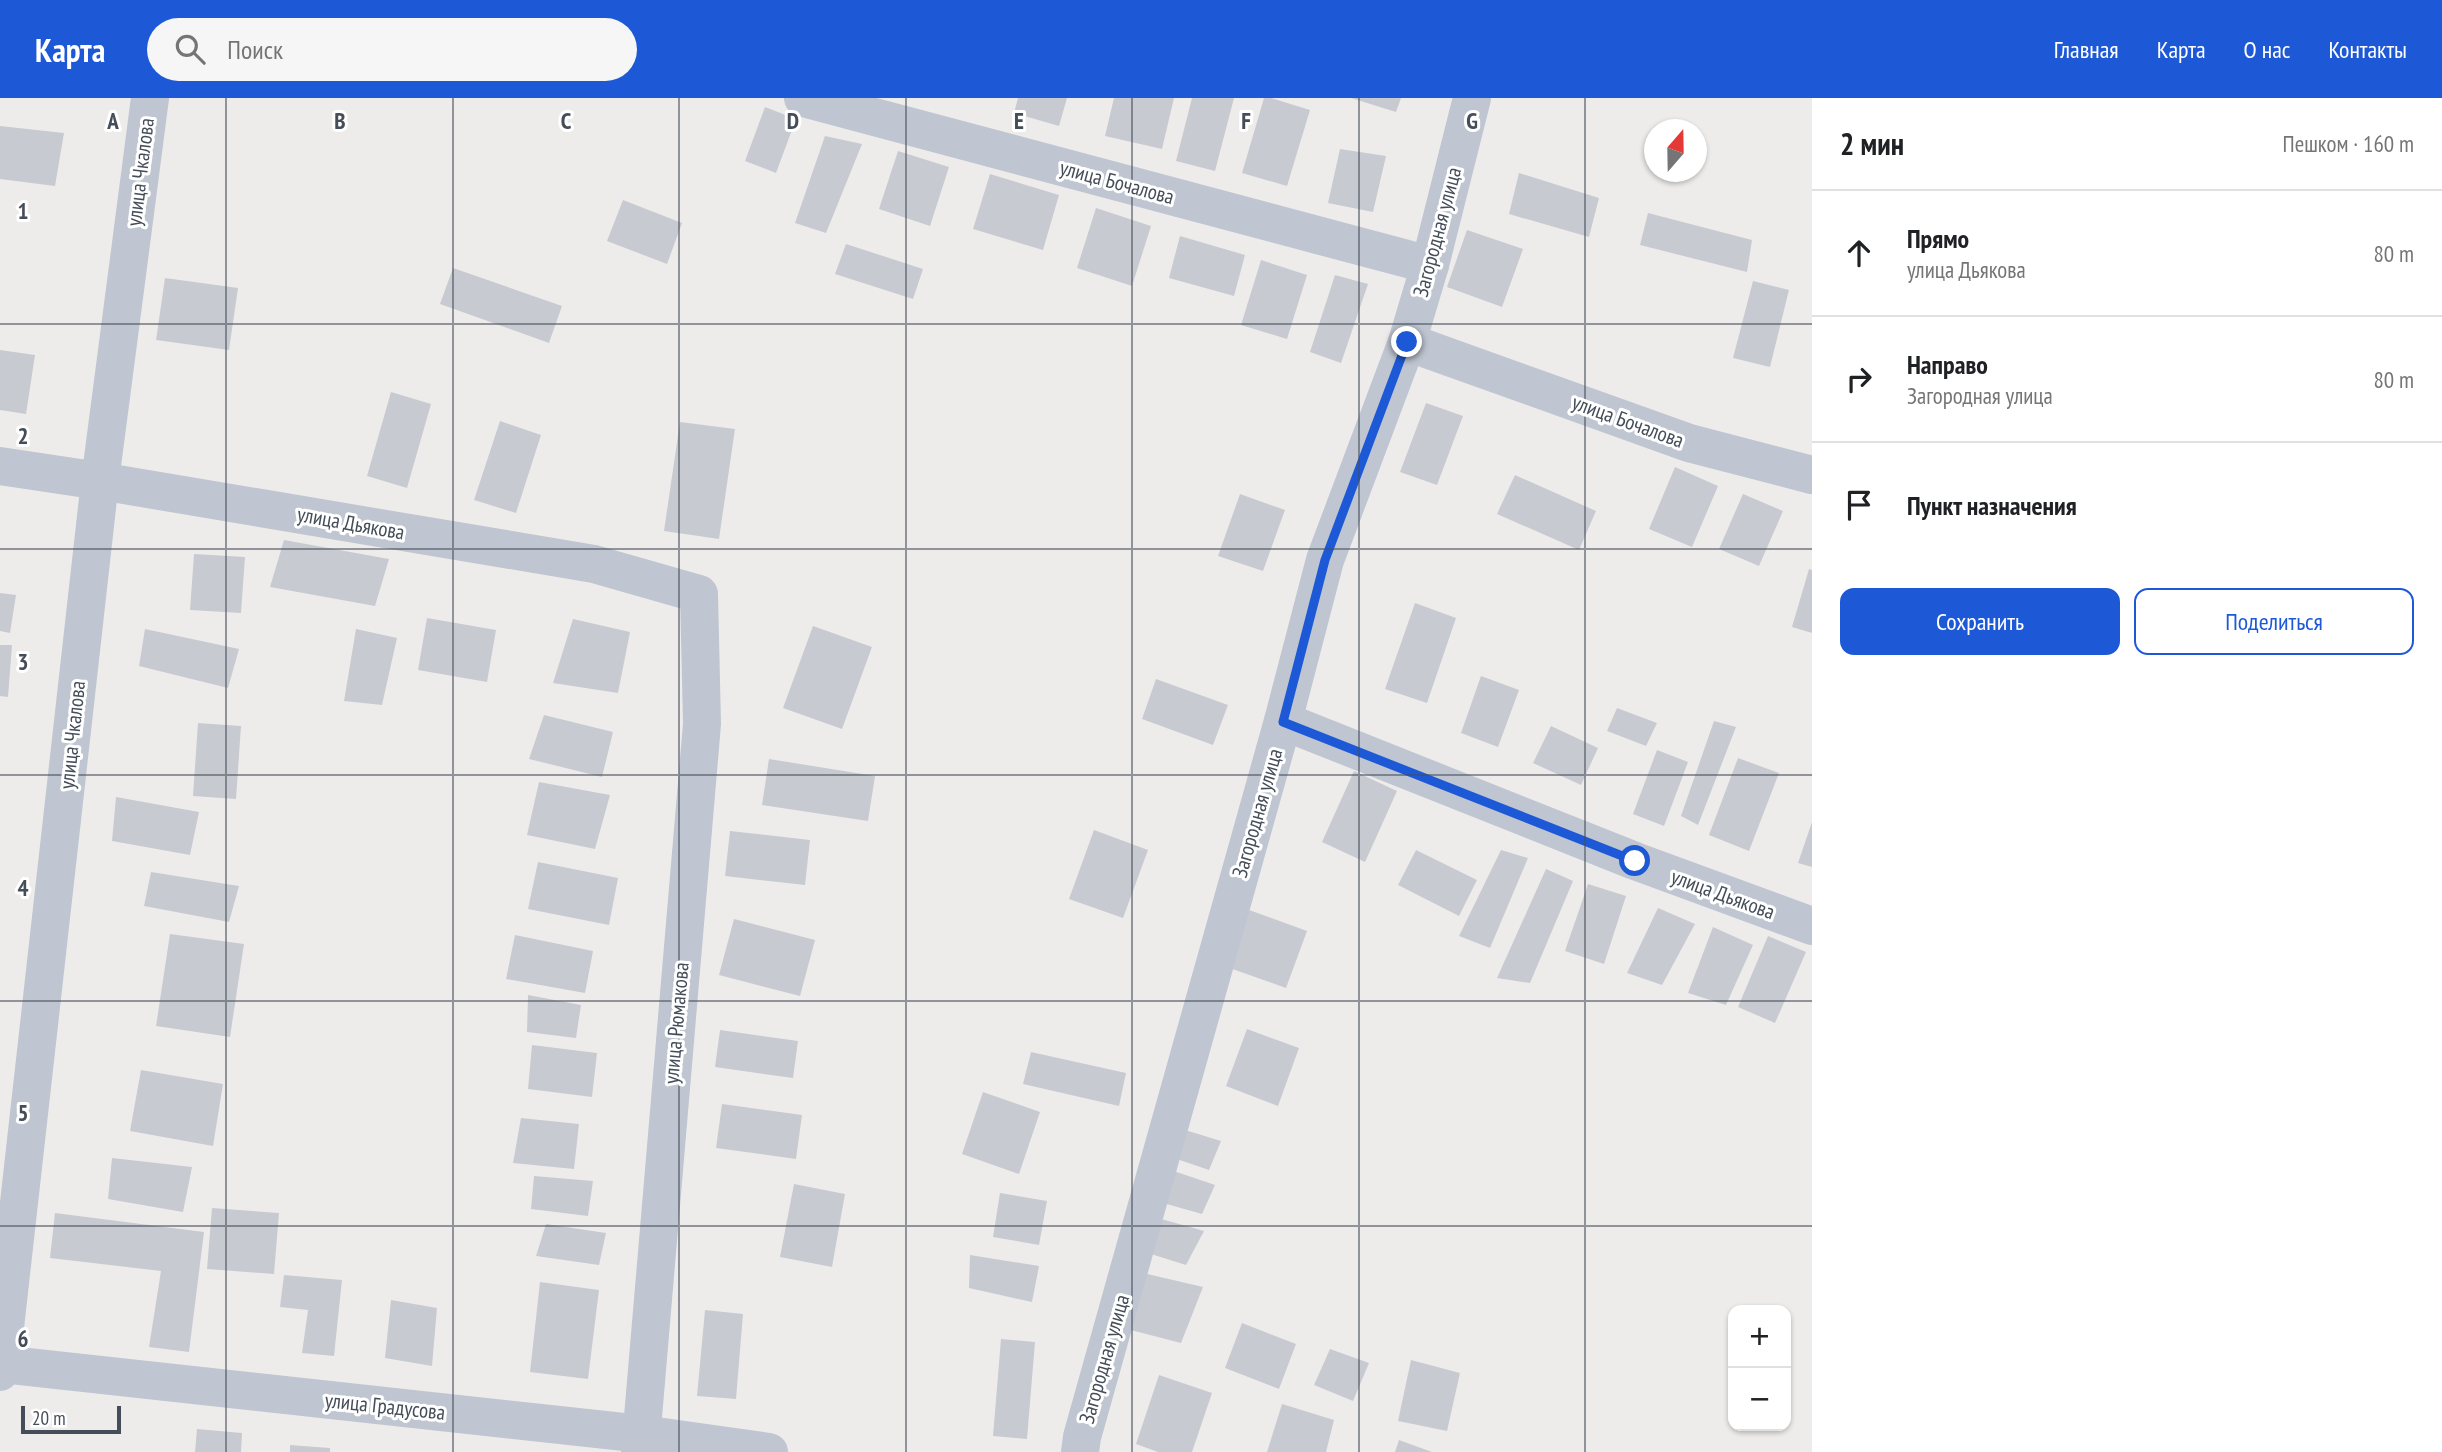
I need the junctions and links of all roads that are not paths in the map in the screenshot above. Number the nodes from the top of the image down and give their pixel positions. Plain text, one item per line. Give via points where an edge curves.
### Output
1 (150, 98) edge
2 (803, 98) edge
3 (1472, 98) edge
4 (1430, 265) junction
5 (1407, 342) junction
6 (0, 467) edge
7 (1812, 475) edge
8 (100, 481) junction
9 (699, 594) joint
10 (1283, 722) junction
11 (1812, 926) edge
12 (0, 1364) edge
13 (0, 1372) edge
14 (641, 1443) edge
15 (769, 1452) edge
16 (1080, 1452) edge

1 - 8 street, улица Чкалова
2 - 4 street, улица Бочалова
3 - 4 street, Загородная улица
4 - 5 street, Загородная улица
5 - 7 street, улица Бочалова via 1689,443
5 - 10 street, Загородная улица via 1325,560
6 - 8 street, улица Дьякова
8 - 9 street, улица Дьякова via 594,564
8 - 12 street, улица Чкалова
9 - 14 street, улица Рюмакова via 702,724
10 - 11 street, улица Дьякова
10 - 16 street, Загородная улица
12 - 13 street, улица Чкалова
12 - 14 street, улица Градусова
14 - 15 street, улица Градусова

